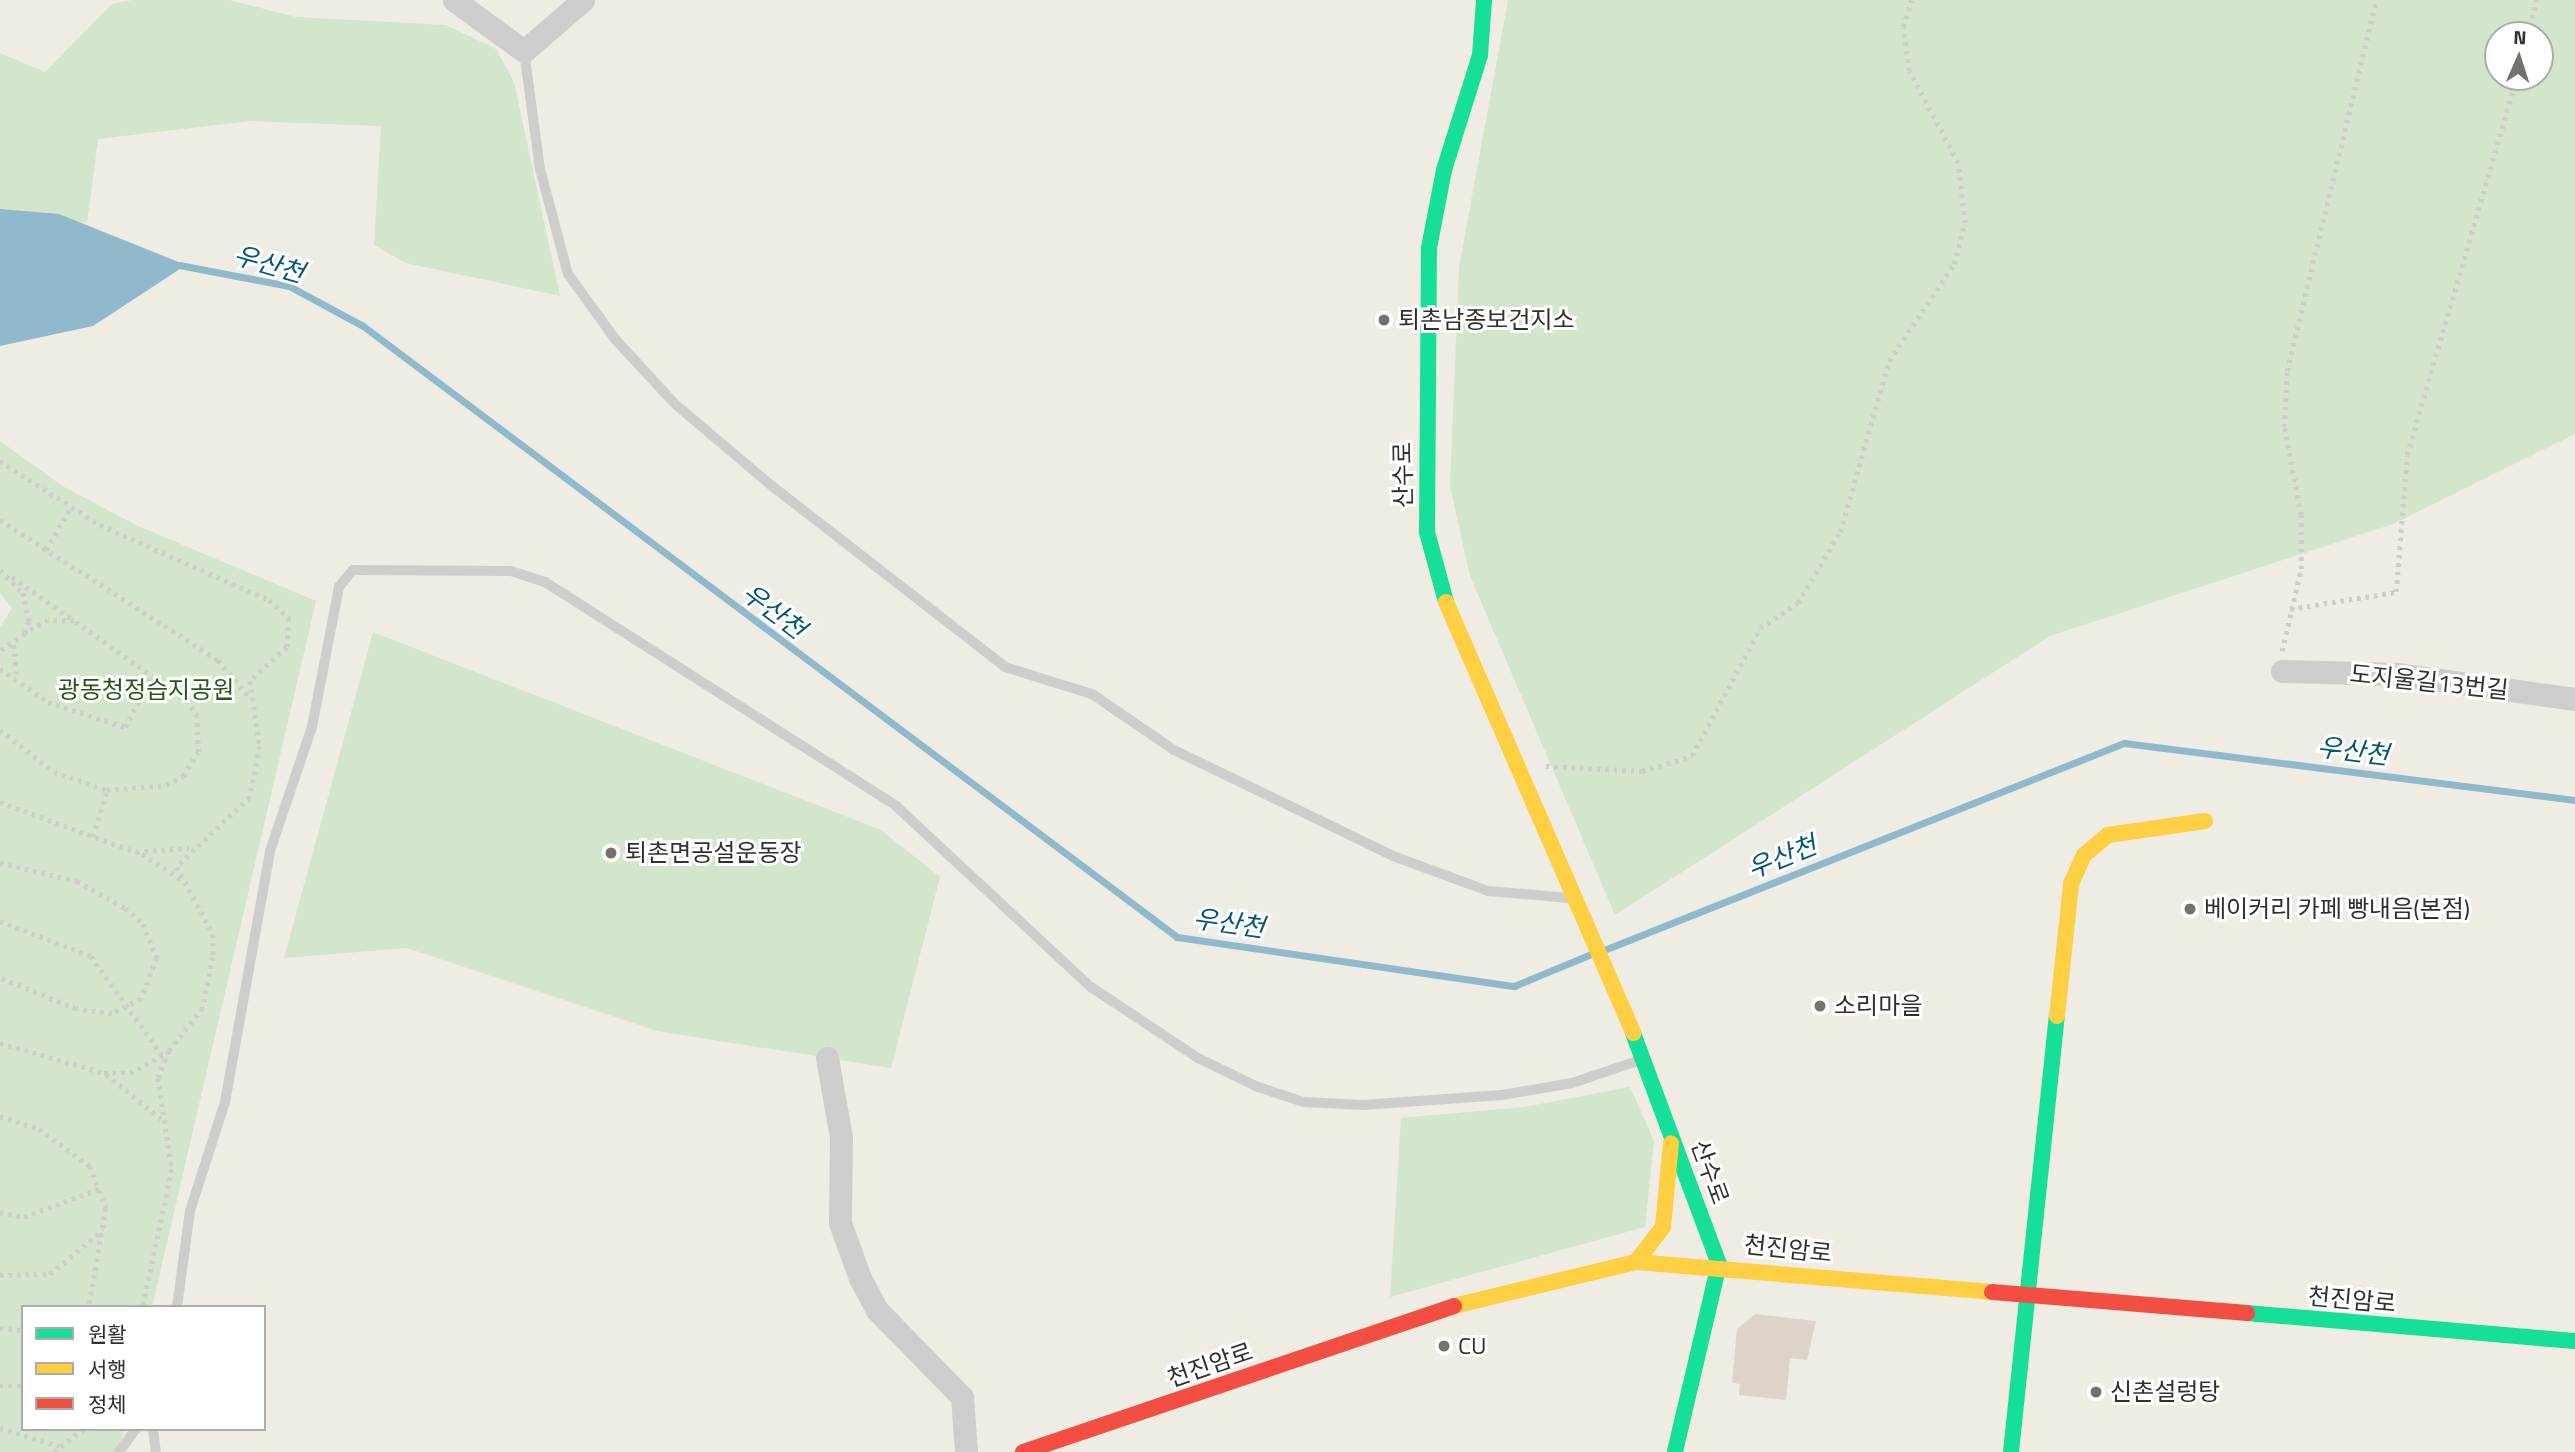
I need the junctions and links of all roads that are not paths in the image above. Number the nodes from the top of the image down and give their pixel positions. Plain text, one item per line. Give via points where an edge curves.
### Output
1 (454, 0) edge
2 (583, 0) edge
3 (1484, 0) edge
4 (524, 51) junction
5 (2282, 671) road end
6 (2575, 699) edge
7 (2205, 821) dead end
8 (1572, 898) junction
9 (827, 1058) dead end
10 (1643, 1059) junction
11 (1671, 1131) junction
12 (1636, 1262) junction
13 (1719, 1264) junction
14 (2029, 1296) junction
15 (177, 1305) edge
16 (2575, 1341) edge
17 (135, 1431) edge
18 (153, 1431) edge
19 (119, 1452) edge
20 (156, 1452) edge
21 (966, 1452) edge
22 (1023, 1452) edge
23 (1675, 1452) edge
24 (2011, 1452) edge

1 - 4 street
2 - 4 street
3 - 8 main road, 산수로 via 1480,55 1444,170 1429,248 1424,458 1427,531 1444,598
4 - 8 lane via 540,169 568,274 615,339 675,404 772,485 1005,667 1092,694 1174,750 1394,856 1488,891
5 - 6 street, 도지울길13번길 via 2397,674
7 - 14 main road via 2108,835 2084,855 2071,884
8 - 10 main road, 산수로
9 - 21 street via 841,1137 840,1223 877,1310 962,1397
10 - 11 main road, 산수로
10 - 15 lane via 1514,1093 1376,1104 1304,1102 1258,1087 1198,1058 1091,987 895,806 545,582 510,571 353,570 339,587 312,727 270,851 225,1102 190,1211
11 - 12 main road via 1663,1227 1655,1245
11 - 13 main road, 산수로
12 - 13 main road, 천진암로
12 - 22 main road, 천진암로 via 1483,1296
13 - 14 main road, 천진암로
13 - 23 main road
14 - 16 main road, 천진암로
14 - 24 main road
17 - 19 lane
18 - 20 lane

